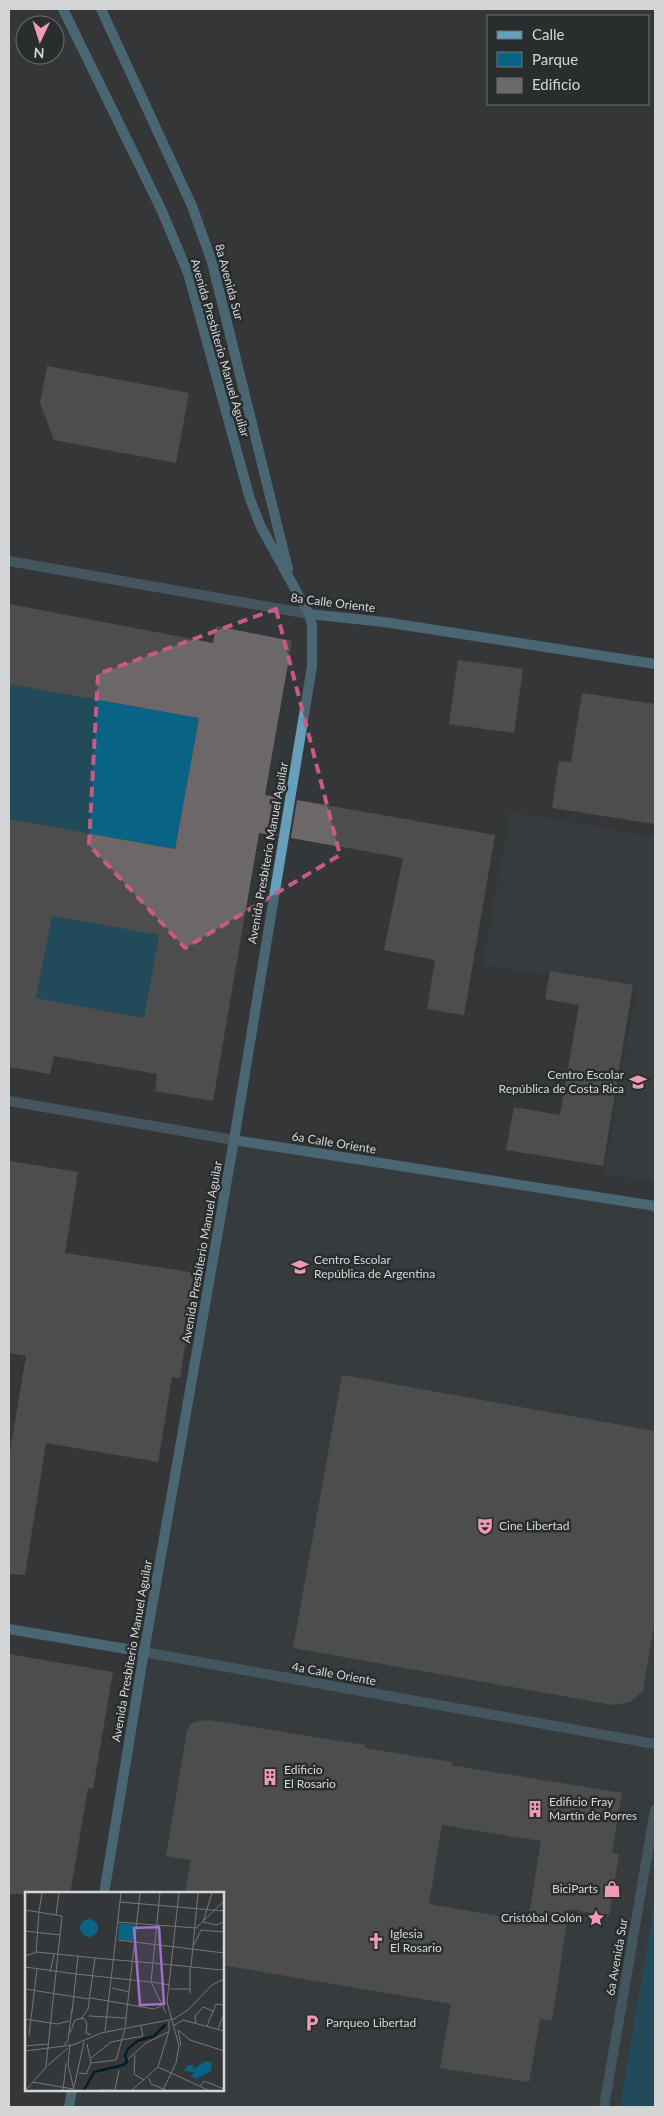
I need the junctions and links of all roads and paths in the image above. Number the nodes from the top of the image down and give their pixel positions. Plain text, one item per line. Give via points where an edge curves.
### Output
1 (63, 9) edge
2 (101, 9) edge
3 (9, 561) edge
4 (290, 577) junction
5 (309, 614) junction
6 (655, 664) edge
7 (9, 1100) edge
8 (234, 1140) junction
9 (655, 1206) edge
10 (9, 1629) edge
11 (144, 1652) junction
12 (655, 1744) edge
13 (655, 1810) edge
14 (104, 1892) edge
15 (72, 2091) edge
16 (69, 2107) edge
17 (604, 2107) edge

1 - 4 main road, Avenida Presbiterio Manuel Aguilar via 162,209 188,273 250,499 261,527
2 - 4 main road, 8a Avenida Sur via 182,184 212,262
3 - 5 street, 8a Calle Oriente
4 - 5 main road, Avenida Presbiterio Manuel Aguilar
5 - 6 main road, 8a Calle Oriente via 384,622
5 - 8 main road, Avenida Presbíterio Manuel Aguilar via 312,666
7 - 8 street, 6a Calle Oriente
8 - 9 main road, 6a Calle Oriente
8 - 11 main road, Avenida Presbíterio Manuel Aguilar
10 - 11 main road, 4a Calle Oriente
11 - 12 street, 4a Calle Oriente
11 - 14 main road, Avenida Presbíterio Manuel Aguilar
13 - 17 street, 6a Avenida Sur
15 - 16 main road

